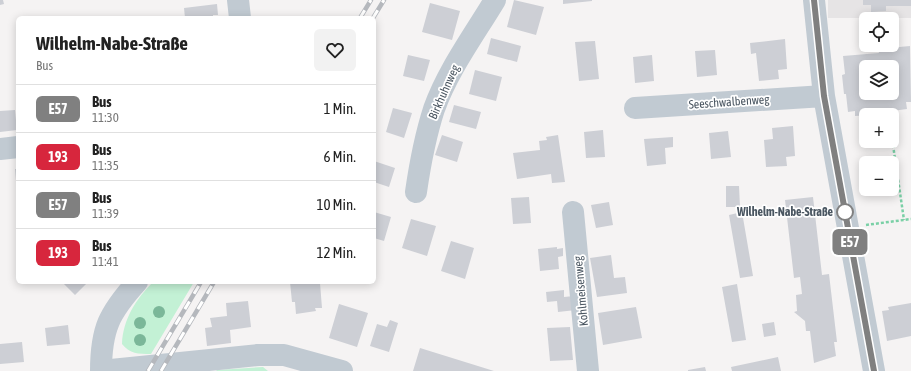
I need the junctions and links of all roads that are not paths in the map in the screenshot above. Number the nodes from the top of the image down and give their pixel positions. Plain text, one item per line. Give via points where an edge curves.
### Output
1 (238, 0) edge
2 (495, 0) edge
3 (814, 0) edge
4 (240, 16) edge
5 (824, 96) junction
6 (635, 108) dead end
7 (16, 147) edge
8 (0, 149) edge
9 (416, 192) dead end
10 (574, 212) dead end
11 (135, 284) edge
12 (284, 363) edge
13 (101, 371) edge
14 (342, 371) edge
15 (588, 371) edge
16 (874, 371) edge

1 - 4 street
2 - 9 street, Birkhuhnweg via 446,83 435,109 422,152
3 - 5 street
5 - 6 street, Seeschwalbenweg
5 - 16 street
7 - 8 street
10 - 15 street, Kohlmeisenweg
11 - 13 street via 118,304 106,326 101,345
12 - 13 street via 258,355
12 - 14 street

